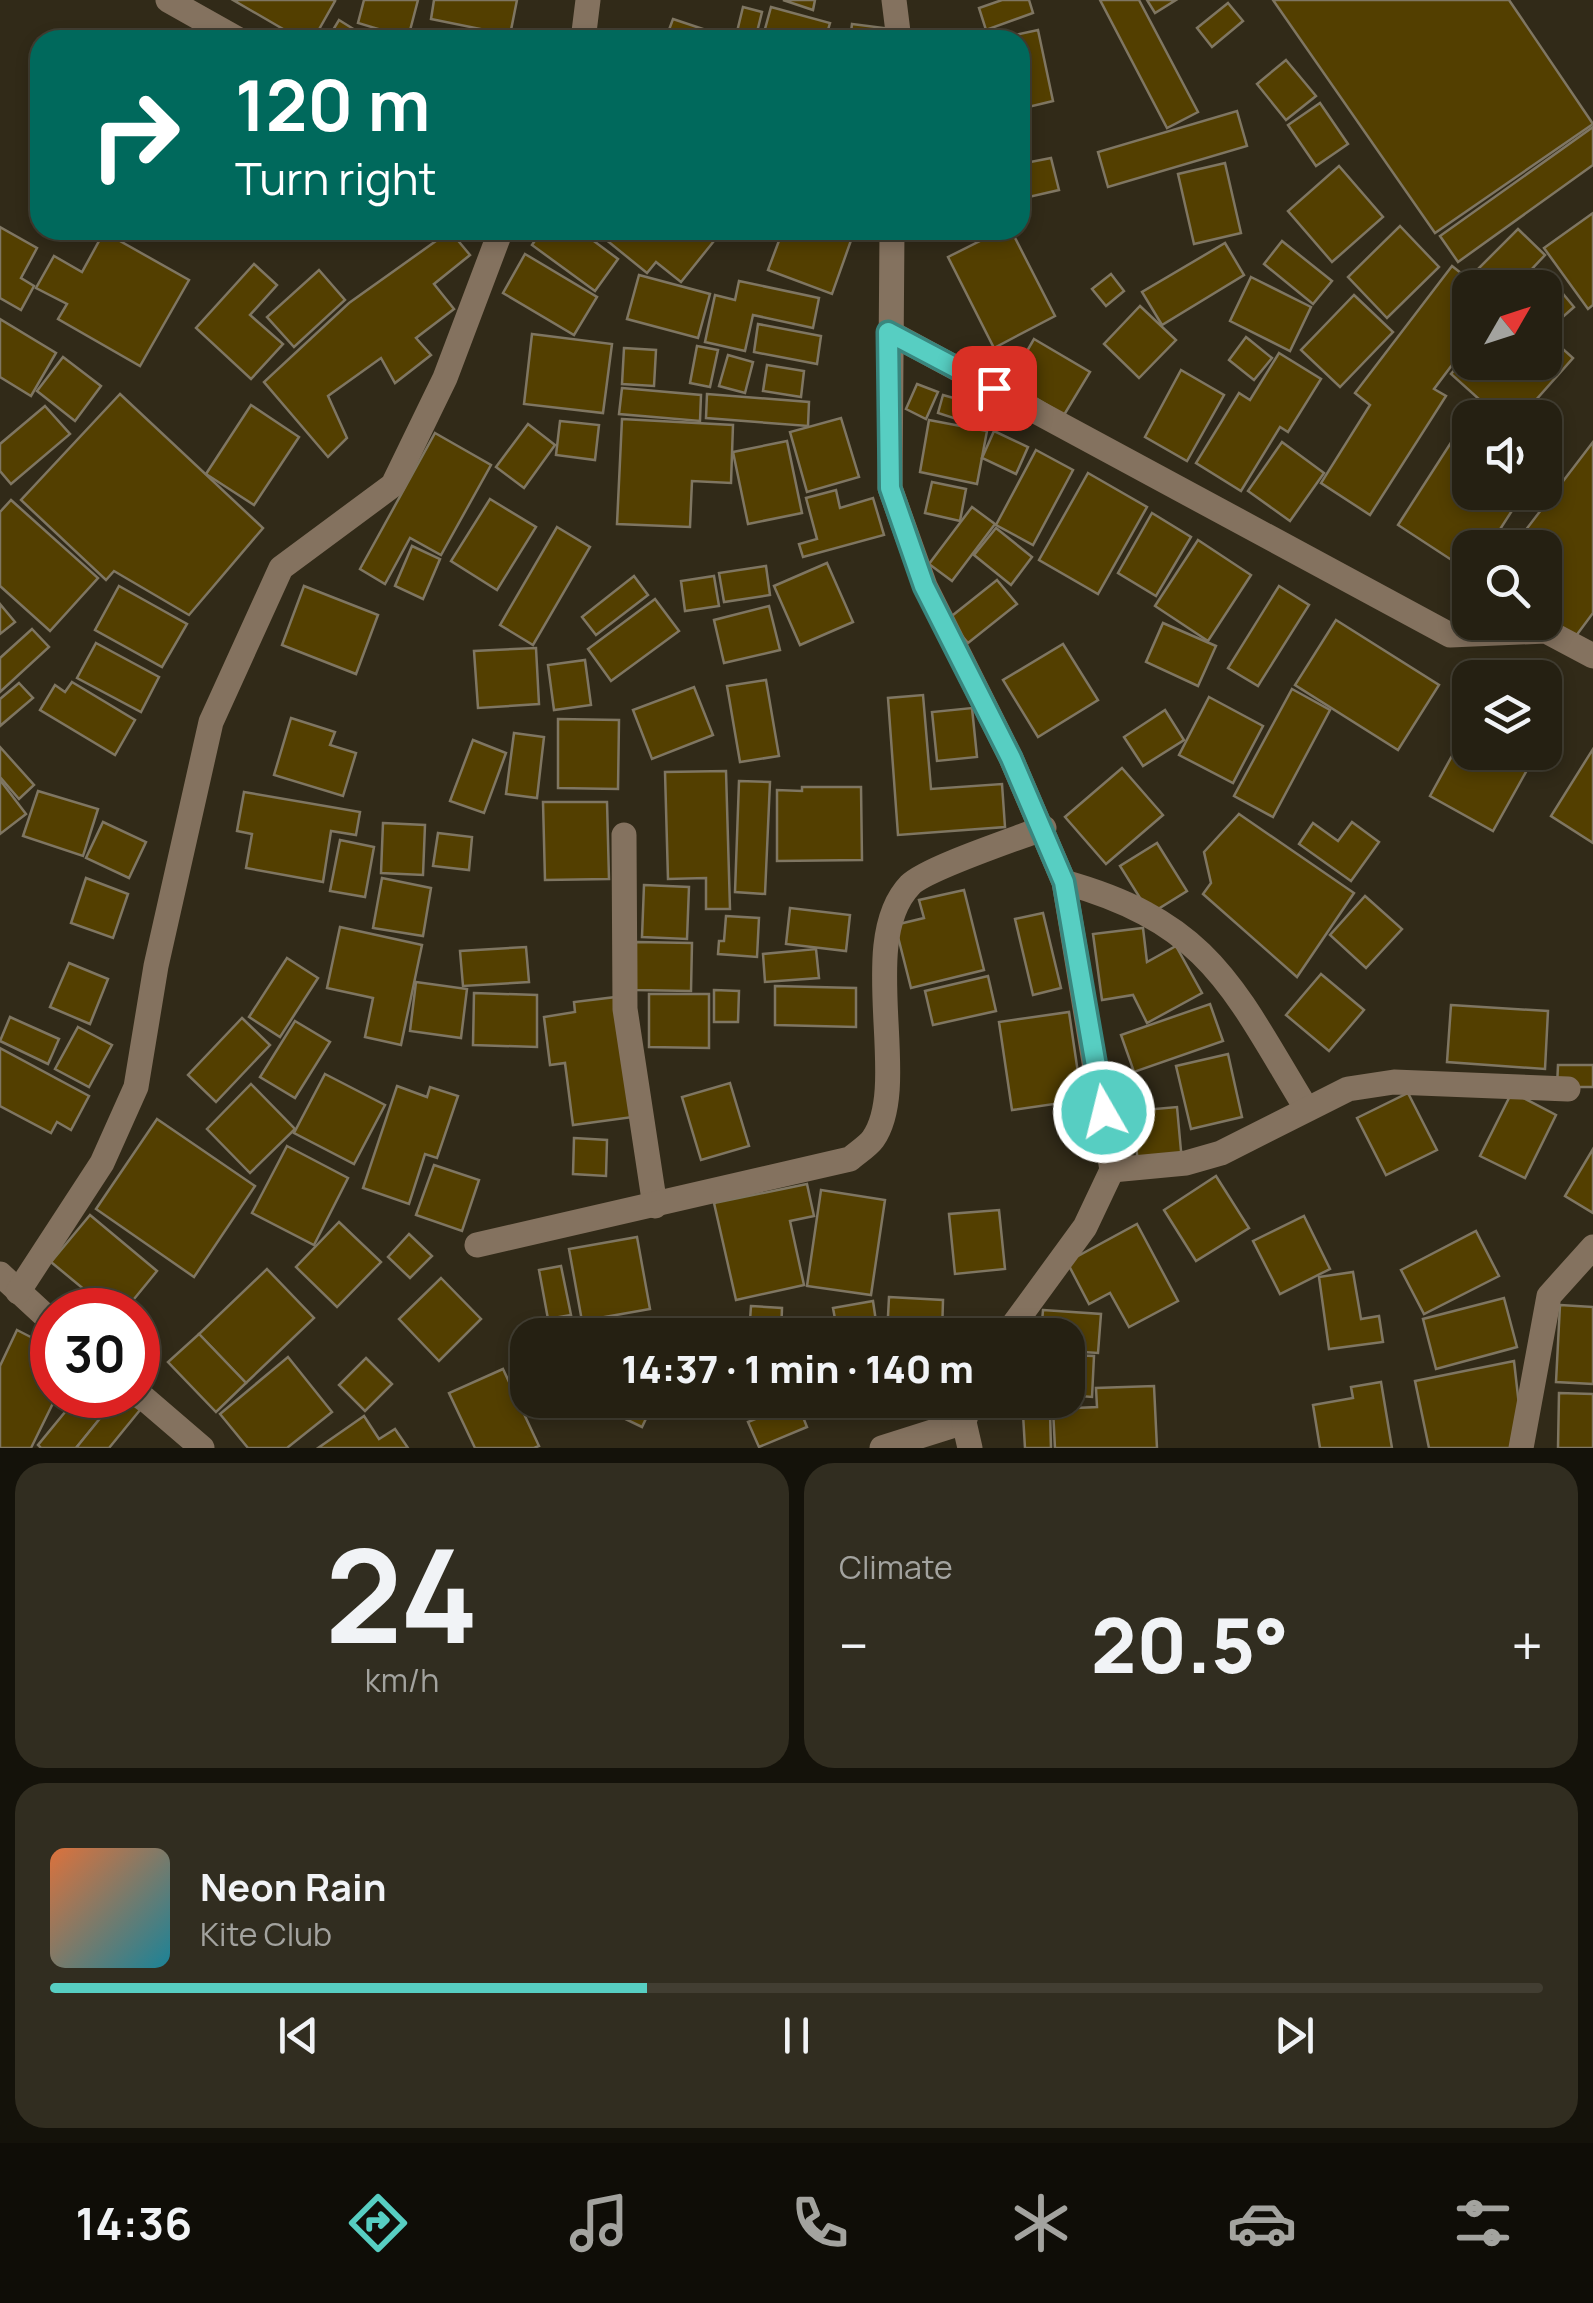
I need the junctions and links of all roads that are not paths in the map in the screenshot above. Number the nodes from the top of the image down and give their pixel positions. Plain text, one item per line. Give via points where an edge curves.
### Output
1 (168, 0) edge
2 (588, 0) edge
3 (894, 0) edge
4 (221, 30) edge
5 (584, 30) edge
6 (898, 30) edge
7 (497, 240) edge
8 (892, 240) edge
9 (888, 332) junction
10 (1593, 656) edge
11 (1044, 828) junction
12 (624, 835) dead end
13 (1064, 882) junction
14 (1568, 1089) dead end
15 (1306, 1108) junction
16 (1112, 1170) junction
17 (654, 1206) junction
18 (477, 1245) dead end
19 (1593, 1247) edge
20 (9, 1283) edge
21 (30, 1302) edge
22 (1018, 1318) edge
23 (160, 1412) edge
24 (951, 1418) edge
25 (968, 1418) edge
26 (202, 1448) edge
27 (882, 1448) edge
28 (970, 1448) edge
29 (1521, 1448) edge

1 - 4 street
2 - 5 street
3 - 6 street
7 - 20 street via 445,378 394,485 281,568 212,722 156,966 136,1087 102,1162
8 - 9 street
9 - 10 street via 1450,634 1546,631
9 - 11 street via 890,488 924,586
11 - 13 street
11 - 17 street via 912,882 892,909 884,982 885,1104 874,1138 850,1159
12 - 17 street via 624,1009
13 - 15 street via 1113,896 1184,936 1224,973
13 - 16 street
14 - 15 street via 1394,1082 1348,1089
15 - 16 street via 1221,1153
16 - 22 street via 1085,1227
17 - 18 street
19 - 29 street via 1550,1296
20 - 21 street
23 - 26 street
24 - 27 street
25 - 28 street

